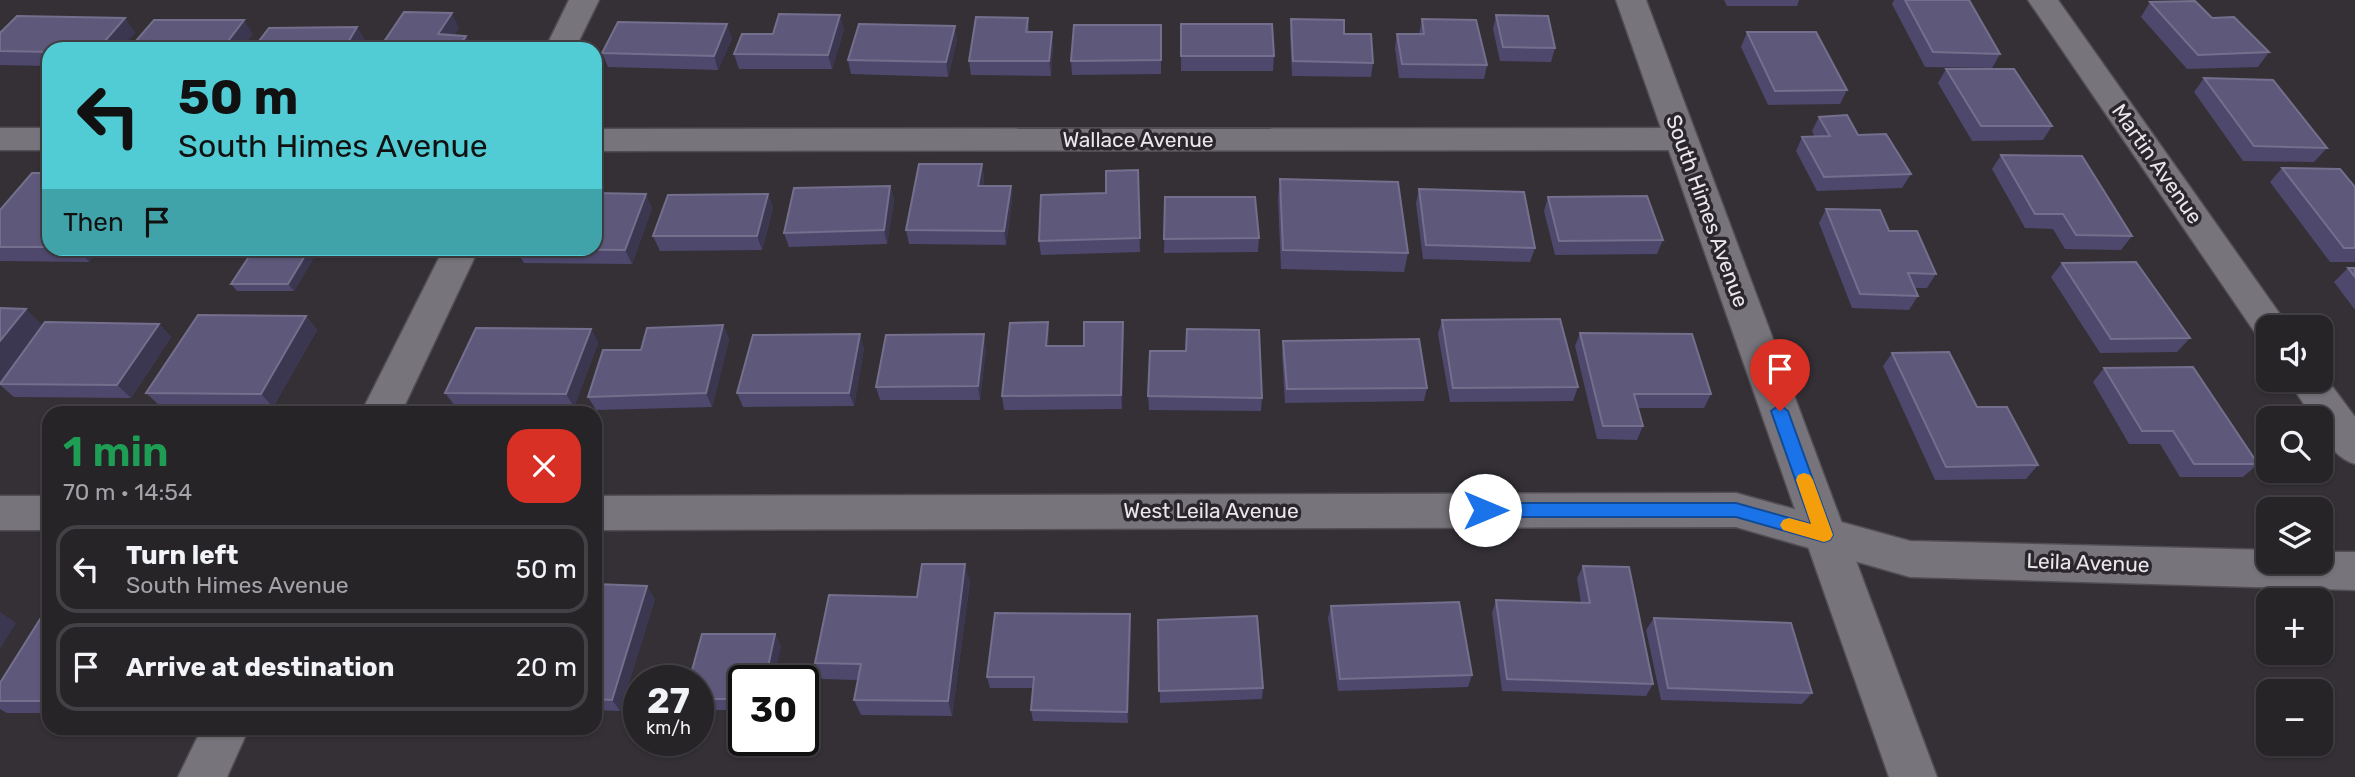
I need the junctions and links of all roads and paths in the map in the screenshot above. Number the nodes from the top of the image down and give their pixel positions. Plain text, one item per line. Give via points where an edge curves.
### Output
1 (584, 0) edge
2 (1631, 0) edge
3 (2043, 0) edge
4 (564, 42) edge
5 (0, 139) edge
6 (42, 139) edge
7 (1682, 139) junction
8 (602, 140) edge
9 (458, 256) edge
10 (2263, 315) edge
11 (2316, 392) edge
12 (384, 406) edge
13 (2355, 448) edge
14 (0, 513) edge
15 (42, 513) edge
16 (602, 513) edge
17 (1824, 535) junction
18 (2355, 571) edge
19 (223, 735) edge
20 (202, 777) edge
21 (1913, 777) edge

1 - 4 street
2 - 7 street, South Himes Avenue
3 - 10 street, Martin Avenue
5 - 6 street
7 - 8 street, Wallace Avenue
7 - 17 street, South Himes Avenue
9 - 12 street
11 - 13 street
14 - 15 street
16 - 17 street, West Leila Avenue via 1736,510
17 - 18 street, Leila Avenue via 1910,559
17 - 21 street, South Himes Avenue
19 - 20 street

